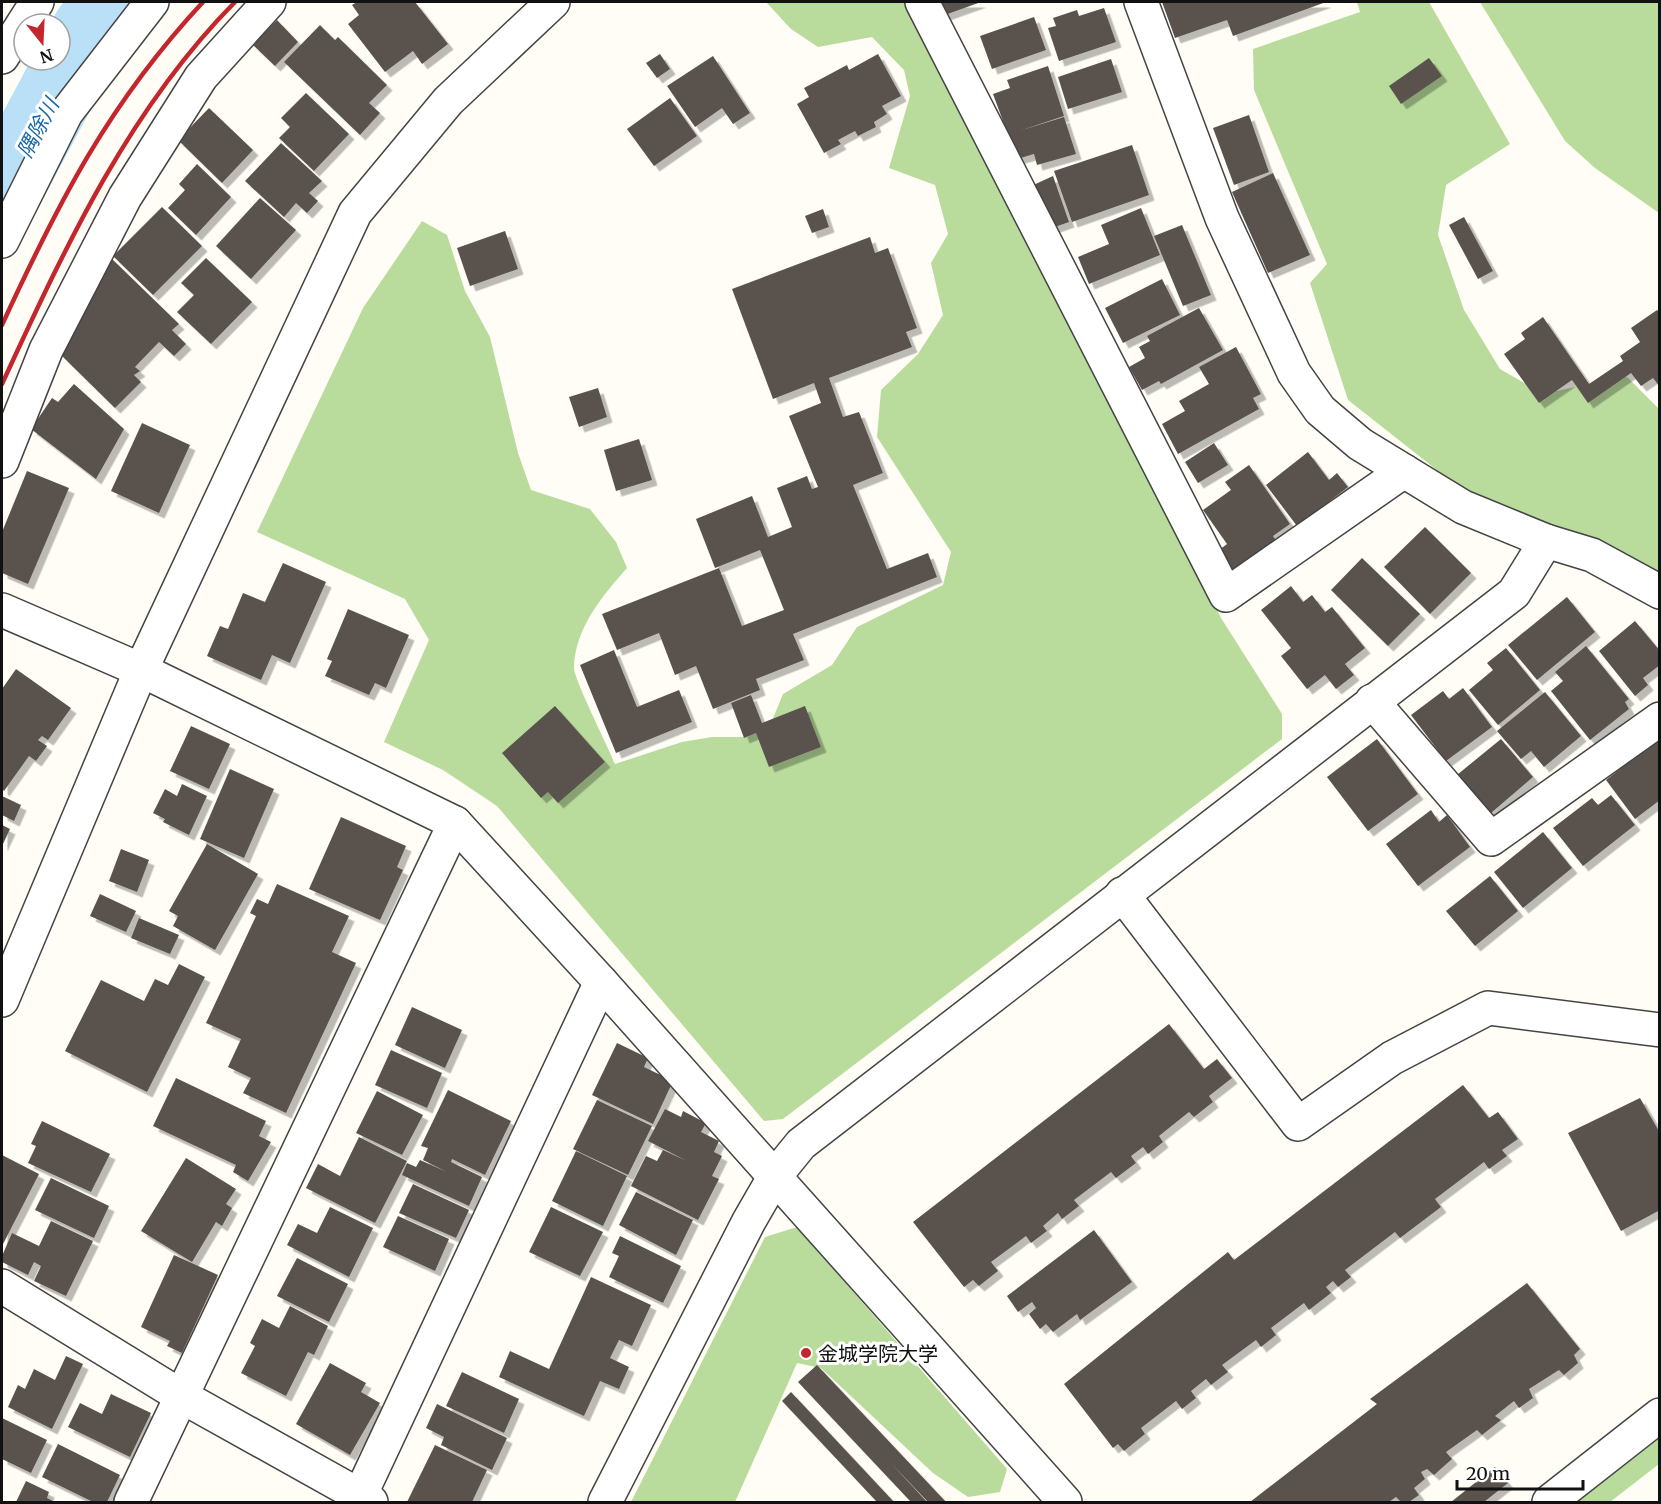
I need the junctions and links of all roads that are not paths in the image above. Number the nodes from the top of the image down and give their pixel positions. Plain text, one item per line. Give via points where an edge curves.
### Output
1 (37, 2) edge
2 (152, 2) edge
3 (269, 2) edge
4 (553, 2) edge
5 (922, 2) edge
6 (1141, 2) edge
7 (2, 57) edge
8 (2, 241) edge
9 (2, 461) edge
10 (1404, 471) junction
11 (1546, 542) junction
12 (1659, 592) edge
13 (2, 610) edge
14 (141, 670) junction
15 (1372, 701) junction
16 (1659, 719) edge
17 (454, 823) junction
18 (1122, 894) junction
19 (601, 982) junction
20 (2, 1000) edge
21 (1659, 1030) edge
22 (775, 1176) junction
23 (2, 1286) edge
24 (181, 1396) junction
25 (1659, 1415) edge
26 (363, 1500) edge
27 (131, 1503) edge
28 (605, 1503) edge
29 (1065, 1503) edge
30 (1549, 1503) edge

1 - 7 street
2 - 8 street via 66,113
3 - 9 street via 201,77 124,197 46,350
4 - 14 street via 448,101 355,213
5 - 10 street via 1226,595
6 - 10 street via 1222,218 1294,373 1320,410 1360,444
10 - 11 street via 1463,507
11 - 12 street via 1592,555
11 - 15 street via 1514,593
13 - 14 street
14 - 17 street
14 - 20 street
15 - 16 street via 1491,839
15 - 18 street
17 - 19 street
17 - 24 street
18 - 21 street via 1298,1124 1392,1058 1488,1008
18 - 22 street via 801,1144
19 - 22 street
19 - 26 street
22 - 28 street
22 - 29 street
23 - 24 street
24 - 26 street
24 - 27 street
25 - 30 street

